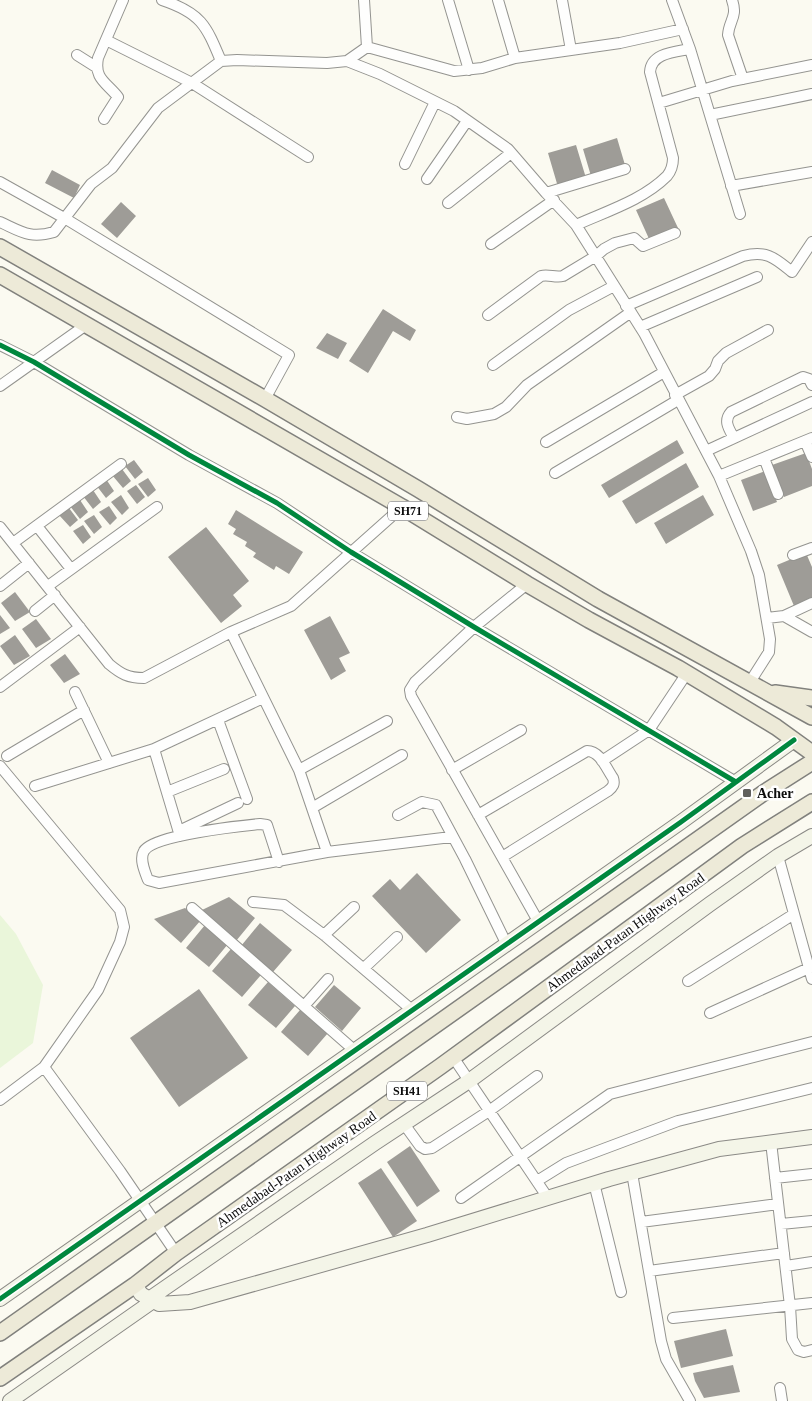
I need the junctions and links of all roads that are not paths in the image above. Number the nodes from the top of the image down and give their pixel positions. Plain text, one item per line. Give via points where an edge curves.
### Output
1 (123, 0) edge
2 (162, 0) edge
3 (187, 0) edge
4 (364, 0) edge
5 (448, 0) edge
6 (498, 0) edge
7 (562, 0) edge
8 (672, 0) edge
9 (732, 0) edge
10 (192, 14) junction
11 (683, 28) junction
12 (106, 40) junction
13 (367, 47) junction
14 (690, 49) junction
15 (571, 50) junction
16 (77, 54) dead end
17 (515, 58) junction
18 (347, 61) junction
19 (221, 62) junction
20 (812, 65) edge
21 (96, 67) junction
22 (469, 70) junction
23 (743, 79) junction
24 (192, 83) junction
25 (702, 89) junction
26 (812, 94) edge
27 (435, 102) junction
28 (659, 104) junction
29 (710, 114) junction
30 (104, 119) dead end
31 (467, 121) junction
32 (511, 152) junction
33 (308, 157) dead end
34 (405, 164) dead end
35 (625, 169) dead end
36 (812, 172) edge
37 (427, 178) dead end
38 (0, 182) edge
39 (731, 186) junction
40 (550, 196) junction
41 (448, 203) dead end
42 (740, 214) dead end
43 (66, 219) junction
44 (0, 222) edge
45 (576, 224) junction
46 (675, 234) dead end
47 (812, 242) edge
48 (491, 244) dead end
49 (0, 247) edge
50 (596, 256) junction
51 (0, 275) edge
52 (757, 277) dead end
53 (614, 286) junction
54 (629, 309) junction
55 (488, 315) dead end
56 (86, 325) junction
57 (640, 326) junction
58 (768, 330) dead end
59 (0, 345) edge
60 (34, 362) junction
61 (493, 365) dead end
62 (664, 372) junction
63 (812, 385) edge
64 (0, 386) edge
65 (677, 397) junction
66 (266, 399) junction
67 (812, 402) edge
68 (457, 417) dead end
69 (734, 438) junction
70 (809, 440) edge
71 (546, 442) dead end
72 (706, 451) junction
73 (812, 457) edge
74 (764, 458) junction
75 (121, 464) dead end
76 (555, 473) dead end
77 (719, 476) junction
78 (778, 494) dead end
79 (157, 507) dead end
80 (402, 507) junction
81 (37, 526) junction
82 (0, 527) edge
83 (13, 544) junction
84 (812, 548) edge
85 (351, 552) junction
86 (793, 555) dead end
87 (29, 563) junction
88 (71, 569) junction
89 (527, 584) junction
90 (0, 586) edge
91 (48, 586) junction
92 (55, 595) junction
93 (598, 599) junction
94 (812, 603) edge
95 (35, 611) dead end
96 (784, 616) junction
97 (768, 618) junction
98 (589, 620) junction
99 (80, 627) junction
100 (474, 627) junction
101 (231, 632) junction
102 (812, 632) edge
103 (687, 673) junction
104 (750, 682) junction
105 (0, 687) edge
106 (75, 692) dead end
107 (766, 692) junction
108 (263, 698) junction
109 (812, 698) edge
110 (84, 710) junction
111 (812, 717) edge
112 (218, 720) junction
113 (387, 721) dead end
114 (521, 730) dead end
115 (649, 730) junction
116 (794, 740) junction
117 (154, 749) junction
118 (812, 753) edge
119 (7, 756) dead end
120 (402, 756) dead end
121 (602, 761) junction
122 (812, 762) edge
123 (109, 763) junction
124 (0, 766) edge
125 (224, 769) dead end
126 (299, 770) junction
127 (452, 770) junction
128 (736, 782) junction
129 (35, 786) dead end
130 (167, 792) junction
131 (812, 802) edge
132 (312, 808) junction
133 (398, 815) dead end
134 (478, 815) junction
135 (180, 833) junction
136 (812, 836) edge
137 (453, 838) junction
138 (327, 852) junction
139 (778, 856) junction
140 (502, 857) junction
141 (279, 862) junction
142 (253, 902) dead end
143 (354, 907) dead end
144 (192, 908) dead end
145 (794, 914) junction
146 (538, 921) junction
147 (324, 935) junction
148 (397, 937) dead end
149 (506, 943) junction
150 (364, 968) junction
151 (809, 968) junction
152 (328, 979) dead end
153 (812, 979) edge
154 (688, 981) dead end
155 (304, 1006) junction
156 (412, 1010) junction
157 (710, 1013) dead end
158 (812, 1042) edge
159 (354, 1050) junction
160 (453, 1058) junction
161 (44, 1067) junction
162 (538, 1076) dead end
163 (469, 1080) junction
164 (812, 1088) edge
165 (0, 1100) edge
166 (489, 1111) junction
167 (404, 1124) junction
168 (812, 1137) edge
169 (771, 1142) junction
170 (520, 1157) junction
171 (632, 1173) junction
172 (812, 1174) edge
173 (775, 1178) junction
174 (537, 1181) junction
175 (594, 1184) junction
176 (461, 1198) dead end
177 (548, 1198) junction
178 (140, 1201) junction
179 (778, 1204) junction
180 (812, 1221) edge
181 (641, 1222) junction
182 (154, 1223) junction
183 (781, 1224) junction
184 (784, 1253) junction
185 (176, 1254) junction
186 (812, 1262) edge
187 (786, 1266) junction
188 (649, 1270) junction
189 (135, 1285) junction
190 (622, 1292) dead end
191 (0, 1299) edge
192 (151, 1300) junction
193 (812, 1303) edge
194 (790, 1306) junction
195 (673, 1318) dead end
196 (0, 1333) edge
197 (812, 1350) edge
198 (0, 1378) edge
199 (780, 1388) dead end
200 (10, 1401) edge
201 (690, 1401) edge
202 (782, 1401) edge

1 - 12 street
2 - 10 street
3 - 10 street
4 - 13 street
5 - 22 street
6 - 17 street
7 - 15 street
8 - 11 street
9 - 23 street via 736,11 728,35
10 - 19 street via 208,31
11 - 14 street
11 - 15 street via 620,43
12 - 21 street
12 - 24 street
13 - 18 street
13 - 22 street via 444,69
14 - 25 street
14 - 28 street via 659,57 650,66
15 - 17 street
16 - 21 street
17 - 22 street
18 - 19 street
18 - 27 street
19 - 24 street
20 - 23 street
21 - 30 street via 98,75 118,97
23 - 25 street
24 - 33 street
24 - 43 street via 158,108 112,168 91,184
25 - 28 street
25 - 29 street
26 - 29 street
27 - 31 street
27 - 34 street
28 - 45 street via 673,158 673,167 668,175 629,201
29 - 39 street
31 - 32 street
31 - 37 street
32 - 40 street
32 - 41 street
35 - 40 street
36 - 39 street
38 - 43 street
39 - 42 street
40 - 45 street
40 - 48 street
43 - 44 street via 54,232 36,236
43 - 66 street via 289,355
45 - 50 street
46 - 50 street via 642,246 634,238 622,241 604,248
47 - 54 street via 792,272 766,254 743,256
49 - 66 main road, SH71
50 - 53 street
50 - 55 street via 563,276 541,276
51 - 56 main road, SH71
52 - 57 street
53 - 54 street
53 - 61 street via 569,310
54 - 57 street
54 - 68 street via 528,384 494,414 467,419
56 - 60 street
56 - 80 main road, SH71
57 - 62 street
58 - 65 street via 726,353 709,376
59 - 60 street
60 - 64 street
60 - 85 street via 277,504
62 - 65 street
62 - 71 street
63 - 69 street via 803,377 731,412 726,422
65 - 72 street
65 - 76 street
66 - 93 main road, SH71
67 - 69 street
69 - 72 street
70 - 73 street
70 - 74 street
72 - 77 street
74 - 77 street
74 - 78 street
75 - 81 street
77 - 97 street via 753,559
79 - 88 street
80 - 85 street
80 - 89 main road, SH71
81 - 83 street
81 - 88 street
82 - 83 street
83 - 87 street
84 - 86 street
85 - 100 street
85 - 101 street via 291,606
87 - 90 street
87 - 91 street
88 - 91 street
89 - 98 main road, SH71
89 - 100 street
91 - 92 street
92 - 95 street
92 - 99 street
93 - 98 main road
93 - 104 main road, SH71
94 - 96 street
96 - 97 street
96 - 102 street
97 - 104 street via 769,652
98 - 103 main road, SH71
99 - 101 street via 109,664 132,678 144,678 157,672
99 - 105 street
100 - 115 street
100 - 127 street via 410,690
101 - 108 street
103 - 115 street
103 - 116 main road, SH71
104 - 107 main road, SH71
106 - 110 street
107 - 109 main road
107 - 111 main road, SH71
108 - 112 street
108 - 126 street
110 - 119 street
110 - 123 street
112 - 117 street
112 - 135 street via 242,801
113 - 126 street
114 - 127 street
115 - 121 street
115 - 128 street
116 - 118 main road, SH71
116 - 128 street
117 - 123 street
117 - 130 street
120 - 132 street
121 - 134 street via 593,751 587,751
121 - 140 street via 613,778 613,786
122 - 182 main road, SH41
123 - 129 street
124 - 161 street via 120,910 123,920 120,942 98,990
125 - 130 street
126 - 132 street
127 - 134 street
128 - 146 street
130 - 135 street
131 - 160 main road, Ahmedabad-Patan Highway Road / SH41 via 742,846
132 - 138 street
133 - 137 street via 422,802 436,805
134 - 140 street
135 - 141 street via 267,825
135 - 141 street via 142,852 148,880 159,883
136 - 139 street
137 - 138 street
137 - 149 street
138 - 141 street
139 - 145 street
139 - 163 street
140 - 146 street
142 - 147 street via 284,905
143 - 147 street
144 - 155 street
145 - 151 street
145 - 154 street
146 - 149 street
147 - 150 street
148 - 150 street
149 - 156 street
150 - 156 street
151 - 153 street
151 - 157 street
152 - 155 street
155 - 159 street
156 - 159 street
158 - 170 street via 610,1094
159 - 178 street
160 - 163 street
160 - 185 main road, Ahmedabad-Patan Highway Road / SH41
161 - 165 street
161 - 178 street
162 - 166 street
163 - 166 street
163 - 167 street
164 - 174 street via 678,1121 566,1163
166 - 167 street via 432,1148 420,1146
166 - 170 street
167 - 192 street
168 - 169 street
169 - 171 street via 719,1149
169 - 173 street
170 - 174 street
170 - 176 street
171 - 175 street
171 - 181 street
172 - 173 street
173 - 179 street
174 - 177 street
175 - 177 street
175 - 190 street
177 - 192 street via 190,1302 159,1304
178 - 182 street
178 - 191 street
179 - 181 street
179 - 183 street
180 - 183 street
181 - 188 street
182 - 185 street
182 - 196 main road, SH41
183 - 184 street
184 - 187 street
184 - 188 street
185 - 189 main road, Ahmedabad-Patan Highway Road / SH41
186 - 187 street
187 - 194 street
188 - 201 street via 666,1359
189 - 192 street
189 - 198 main road, Ahmedabad-Patan Highway Road / SH41
192 - 200 street
193 - 194 street
194 - 195 street
194 - 197 street via 795,1346 804,1352
199 - 202 street

